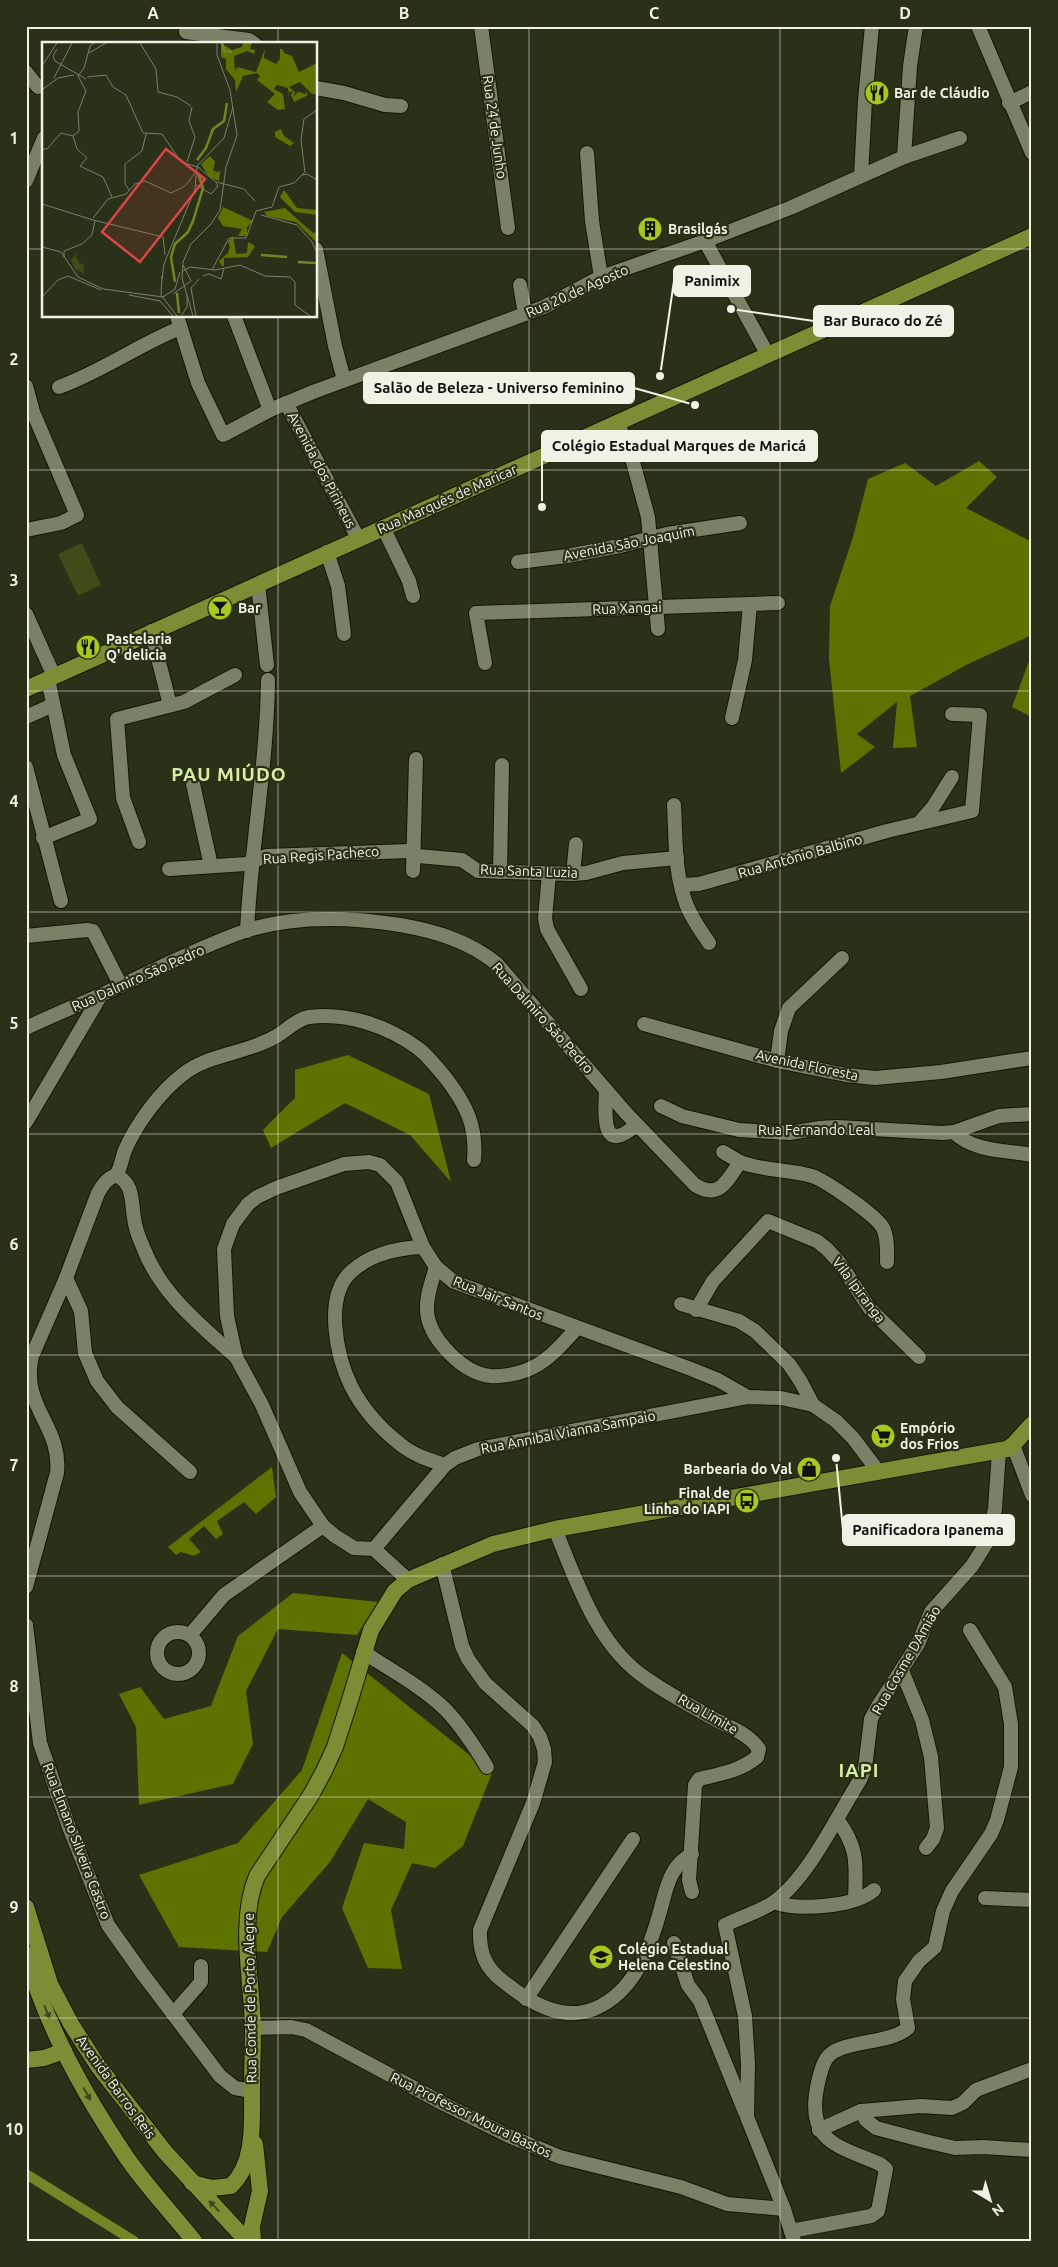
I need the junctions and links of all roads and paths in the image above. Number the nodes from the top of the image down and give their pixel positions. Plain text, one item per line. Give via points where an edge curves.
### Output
1 (481, 26) edge
2 (872, 26) edge
3 (916, 26) edge
4 (978, 26) edge
5 (186, 32) dead end
6 (252, 42) edge
7 (26, 72) edge
8 (38, 87) dead end
9 (318, 88) edge
10 (1032, 92) edge
11 (1009, 103) junction
12 (401, 106) dead end
13 (960, 138) dead end
14 (42, 143) edge
15 (587, 153) dead end
16 (1032, 153) edge
17 (904, 157) junction
18 (861, 176) junction
19 (26, 181) edge
20 (508, 228) dead end
21 (1032, 236) edge
22 (705, 241) junction
23 (318, 260) edge
24 (600, 277) junction
25 (520, 285) dead end
26 (525, 314) junction
27 (235, 318) edge
28 (178, 322) edge
29 (768, 355) junction
30 (344, 380) junction
31 (26, 386) edge
32 (60, 387) dead end
33 (286, 403) junction
34 (270, 410) junction
35 (618, 423) junction
36 (740, 523) dead end
37 (384, 527) junction
38 (26, 530) edge
39 (651, 537) junction
40 (358, 538) junction
41 (327, 552) junction
42 (518, 562) dead end
43 (258, 584) junction
44 (413, 596) dead end
45 (778, 603) dead end
46 (750, 604) junction
47 (657, 607) junction
48 (26, 614) edge
49 (658, 629) dead end
50 (151, 631) junction
51 (344, 634) dead end
52 (484, 663) dead end
53 (267, 665) dead end
54 (235, 675) dead end
55 (51, 677) junction
56 (268, 680) dead end
57 (26, 689) edge
58 (53, 705) junction
59 (170, 705) junction
60 (952, 714) dead end
61 (26, 716) edge
62 (732, 718) dead end
63 (416, 758) dead end
64 (502, 765) dead end
65 (26, 767) edge
66 (952, 777) dead end
67 (193, 784) dead end
68 (674, 805) dead end
69 (919, 823) junction
70 (44, 838) junction
71 (139, 842) dead end
72 (576, 844) dead end
73 (414, 854) junction
74 (677, 858) junction
75 (252, 862) junction
76 (211, 866) junction
77 (168, 868) dead end
78 (413, 871) dead end
79 (500, 872) junction
80 (549, 874) junction
81 (573, 874) junction
82 (681, 885) junction
83 (61, 901) dead end
84 (246, 931) junction
85 (26, 936) edge
86 (709, 943) dead end
87 (842, 958) dead end
88 (121, 986) junction
89 (581, 989) dead end
90 (101, 995) junction
91 (644, 1024) dead end
92 (26, 1028) edge
93 (1032, 1058) edge
94 (777, 1060) junction
95 (606, 1090) junction
96 (662, 1106) dead end
97 (1032, 1114) edge
98 (26, 1122) edge
99 (636, 1125) junction
100 (954, 1132) junction
101 (723, 1152) dead end
102 (1032, 1155) edge
103 (474, 1160) dead end
104 (740, 1162) junction
105 (116, 1175) junction
106 (423, 1247) junction
107 (887, 1262) dead end
108 (436, 1267) junction
109 (66, 1278) junction
110 (681, 1304) dead end
111 (696, 1310) junction
112 (577, 1328) junction
113 (236, 1357) junction
114 (919, 1358) dead end
115 (748, 1397) junction
116 (813, 1405) junction
117 (1032, 1424) edge
118 (1006, 1448) junction
119 (445, 1465) junction
120 (878, 1471) junction
121 (190, 1472) dead end
122 (1032, 1495) edge
123 (323, 1526) junction
124 (556, 1529) junction
125 (374, 1549) junction
126 (29, 1564) edge
127 (442, 1564) junction
128 (408, 1580) junction
129 (26, 1587) edge
130 (26, 1625) edge
131 (970, 1630) dead end
132 (190, 1635) dead end
133 (363, 1652) junction
134 (902, 1671) junction
135 (26, 1733) edge
136 (40, 1743) junction
137 (487, 1767) dead end
138 (837, 1819) junction
139 (633, 1839) dead end
140 (926, 1848) dead end
141 (692, 1854) junction
142 (874, 1890) dead end
143 (692, 1892) dead end
144 (985, 1898) dead end
145 (854, 1900) junction
146 (1032, 1900) edge
147 (774, 1902) junction
148 (26, 1907) edge
149 (674, 1943) dead end
150 (26, 1954) edge
151 (200, 1966) dead end
152 (526, 1999) junction
153 (63, 2010) junction
154 (173, 2014) junction
155 (253, 2028) junction
156 (64, 2051) junction
157 (26, 2060) edge
158 (1032, 2069) edge
159 (252, 2091) junction
160 (861, 2111) junction
161 (747, 2117) junction
162 (252, 2119) junction
163 (819, 2130) junction
164 (1031, 2150) edge
165 (192, 2183) junction
166 (231, 2186) junction
167 (256, 2207) junction
168 (784, 2209) junction
169 (792, 2236) edge
170 (194, 2241) edge
171 (247, 2241) edge
172 (253, 2241) edge

1 - 20 street, Rua 24 de Junho
2 - 18 street
3 - 17 street
4 - 11 street
5 - 6 street
7 - 8 street
9 - 12 street
10 - 11 street
11 - 16 street
13 - 17 street, Rua 20 de Agosto
14 - 19 street
15 - 24 street
17 - 18 street, Rua 20 de Agosto
18 - 22 street, Rua 20 de Agosto
21 - 29 main road, Rua Marquês de Maricar
22 - 24 street, Rua 20 de Agosto
22 - 29 street
23 - 30 street via 334,346
24 - 26 street, Rua 20 de Agosto
25 - 26 street
26 - 30 street, Rua 20 de Agosto
27 - 34 street
28 - 32 street via 75,382
28 - 34 street, Rua 20 de Agosto via 198,383 223,435
29 - 35 main road, Rua Marquês de Maricar
30 - 33 street, Rua 20 de Agosto
31 - 38 street via 77,515 61,523
33 - 34 street, Rua 20 de Agosto
33 - 40 street, Avenida dos Pirineus
35 - 37 main road, Rua Marquês de Maricar
35 - 39 street via 635,470
36 - 39 street, Avenida São Joaquim
37 - 40 main road, Rua Marquês de Maricar
37 - 44 street
39 - 42 street, Avenida São Joaquim via 612,548
39 - 47 street
40 - 41 main road, Rua Marquês de Maricar
41 - 43 main road, Rua Marquês de Maricar
41 - 51 street via 338,586
43 - 50 main road, Rua Marquês de Maricar
43 - 53 street
45 - 46 street, Rua Xangai
46 - 47 street, Rua Xangai
46 - 62 street via 745,660
47 - 49 street
47 - 52 street, Rua Xangai via 476,613
48 - 55 street
50 - 55 main road, Rua Marquês de Maricar
50 - 59 street
54 - 59 street via 194,698
55 - 57 main road, Rua Marquês de Maricar
55 - 58 street
56 - 75 street via 265,748
58 - 61 street
58 - 70 street via 64,755 90,819
59 - 71 street via 117,719 123,798
60 - 69 street, Rua Antônio Balbino via 980,716 972,811
63 - 73 street
64 - 79 street
65 - 70 street
66 - 69 street
67 - 76 street
68 - 74 street
69 - 82 street, Rua Antônio Balbino via 699,884
70 - 83 street
72 - 81 street
73 - 75 street, Rua Regis Pacheco via 410,851 292,854 266,856
73 - 78 street
73 - 79 street, Rua Santa Luzia via 458,859 478,871
74 - 81 street, Rua Santa Luzia via 623,863
74 - 82 street
75 - 76 street, Rua Regis Pacheco
75 - 84 street
76 - 77 street, Rua Regis Pacheco
79 - 80 street, Rua Santa Luzia
80 - 81 street, Rua Santa Luzia
80 - 89 street via 547,929
82 - 86 street via 689,910
84 - 88 street, Rua Dalmiro São Pedro
84 - 95 street, Rua Dalmiro São Pedro via 301,920 336,919 413,928 459,941 484,953 497,964
85 - 88 street via 93,931
87 - 94 street via 789,1008 781,1031
88 - 90 street, Rua Dalmiro São Pedro
90 - 92 street, Rua Dalmiro São Pedro
90 - 98 street
91 - 94 street, Avenida Floresta
93 - 94 street, Avenida Floresta via 875,1078
95 - 99 street, Rua Dalmiro São Pedro
95 - 99 street via 608,1132 619,1137
96 - 100 street, Rua Fernando Leal via 682,1116 739,1130 789,1133 838,1127
97 - 100 street, Rua Fernando Leal via 988,1118
99 - 104 street, Rua Dalmiro São Pedro via 695,1184 707,1191 722,1187
100 - 102 street via 963,1140 979,1146
101 - 104 street
103 - 105 street via 473,1128 465,1106 433,1062 401,1038 364,1021 325,1016 303,1019 274,1038 198,1065 182,1074 157,1100 126,1149
104 - 107 street via 752,1167 810,1176 843,1194 879,1223 885,1235
105 - 109 street via 103,1185 98,1194
105 - 113 street via 131,1189 138,1236 150,1264 168,1292
106 - 108 street, Rua Jair Santos
106 - 113 street, Rua Jair Santos via 402,1192 389,1173 374,1164 344,1164 257,1197 232,1224 224,1250 228,1321
106 - 119 street via 378,1256 351,1272 339,1292 335,1322 347,1377 364,1406 401,1445
108 - 112 street, Rua Jair Santos via 465,1287
108 - 112 street via 427,1301 430,1325 447,1351 472,1369 489,1376 527,1370 554,1353
109 - 121 street via 81,1311 85,1353 97,1381 117,1406
109 - 126 street via 30,1365 31,1392 54,1440 58,1460 57,1473
110 - 111 street
111 - 114 street, Vila Ipiranga via 713,1281 766,1223 771,1222 817,1241 826,1249 839,1262 870,1309
111 - 116 street via 730,1318 756,1331 789,1364
112 - 115 street, Rua Jair Santos via 691,1369
113 - 123 street, Rua Jair Santos via 262,1405 300,1492
115 - 116 street, Rua Jair Santos via 781,1398
115 - 119 street, Rua Annibal Vianna Sampaio via 504,1443 463,1454
116 - 120 street via 854,1438
117 - 118 main road
118 - 120 main road, Rua Conde de Porto Alegre
118 - 122 street
118 - 134 street, Rua Cosme DAmião via 987,1542 972,1566 931,1612
119 - 125 street
120 - 124 main road, Rua Conde de Porto Alegre
123 - 125 street, Rua Jair Santos via 354,1548
123 - 132 street via 224,1594
124 - 127 main road, Rua Conde de Porto Alegre via 493,1544
124 - 141 street, Rua Limite via 589,1608 614,1649 647,1679 740,1732 759,1750 757,1757 745,1766 697,1781
125 - 128 street
126 - 129 street
127 - 128 main road, Rua Conde de Porto Alegre
127 - 152 street via 468,1659 485,1682 533,1726 544,1749 545,1762 533,1803 480,1930 479,1943 486,1964 494,1975
128 - 133 main road, Rua Conde de Porto Alegre via 382,1609
130 - 136 street, Rua Elmano Silveira Castro
131 - 163 street via 1004,1687 1011,1724 1011,1767 997,1820 952,1891 943,1911 935,1947 919,1961 905,1981 903,1999 908,2028 898,2034 836,2050 824,2062 814,2102
133 - 137 street via 446,1710
133 - 155 main road, Rua Conde de Porto Alegre via 350,1700 324,1771 252,1888 247,1926
134 - 138 street, Rua Cosme DAmião via 871,1719 863,1774
134 - 140 street via 922,1720 931,1757 937,1828
135 - 136 street
136 - 154 street, Rua Elmano Silveira Castro via 108,1925
138 - 145 street via 853,1846 856,1863
138 - 147 street via 795,1881
139 - 152 street
141 - 143 street, Rua Limite via 689,1880
141 - 152 street via 672,1872 654,1934 639,1968 616,1997 604,2005 576,2014
142 - 145 street
144 - 146 street
145 - 147 street via 805,1906
147 - 161 street via 725,1925 744,2016 748,2064
148 - 153 main road, Avenida Barros Reis via 50,1984
149 - 161 street via 688,1985 700,2001
150 -> 156 main road, Avenida Barros Reis
151 - 154 street via 201,1982
153 - 156 main road
153 - 165 main road, Avenida Barros Reis via 98,2066
154 - 159 street, Rua Elmano Silveira Castro via 220,2076 235,2088
155 - 159 main road, Rua Conde de Porto Alegre
155 - 168 street, Rua Professor Moura Bastos via 306,2030 444,2104 560,2157 682,2187 726,2204
156 - 157 main road
156 -> 170 main road, Avenida Barros Reis via 128,2159
158 - 160 street via 976,2090 963,2103 952,2108 922,2106
159 - 162 main road, Rua Conde de Porto Alegre
160 - 163 street
160 - 164 street via 876,2128 955,2148
161 - 168 street
162 - 166 main road, Rua Conde de Porto Alegre via 247,2162
162 - 167 main road, Rua Conde de Porto Alegre via 259,2178
163 - 169 street via 834,2145 886,2169 879,2208 871,2216
165 - 166 main road via 212,2188
171 -> 165 main road, Avenida Barros Reis
166 - 167 main road via 246,2191
167 - 172 main road, Rua Conde de Porto Alegre
168 - 169 street

